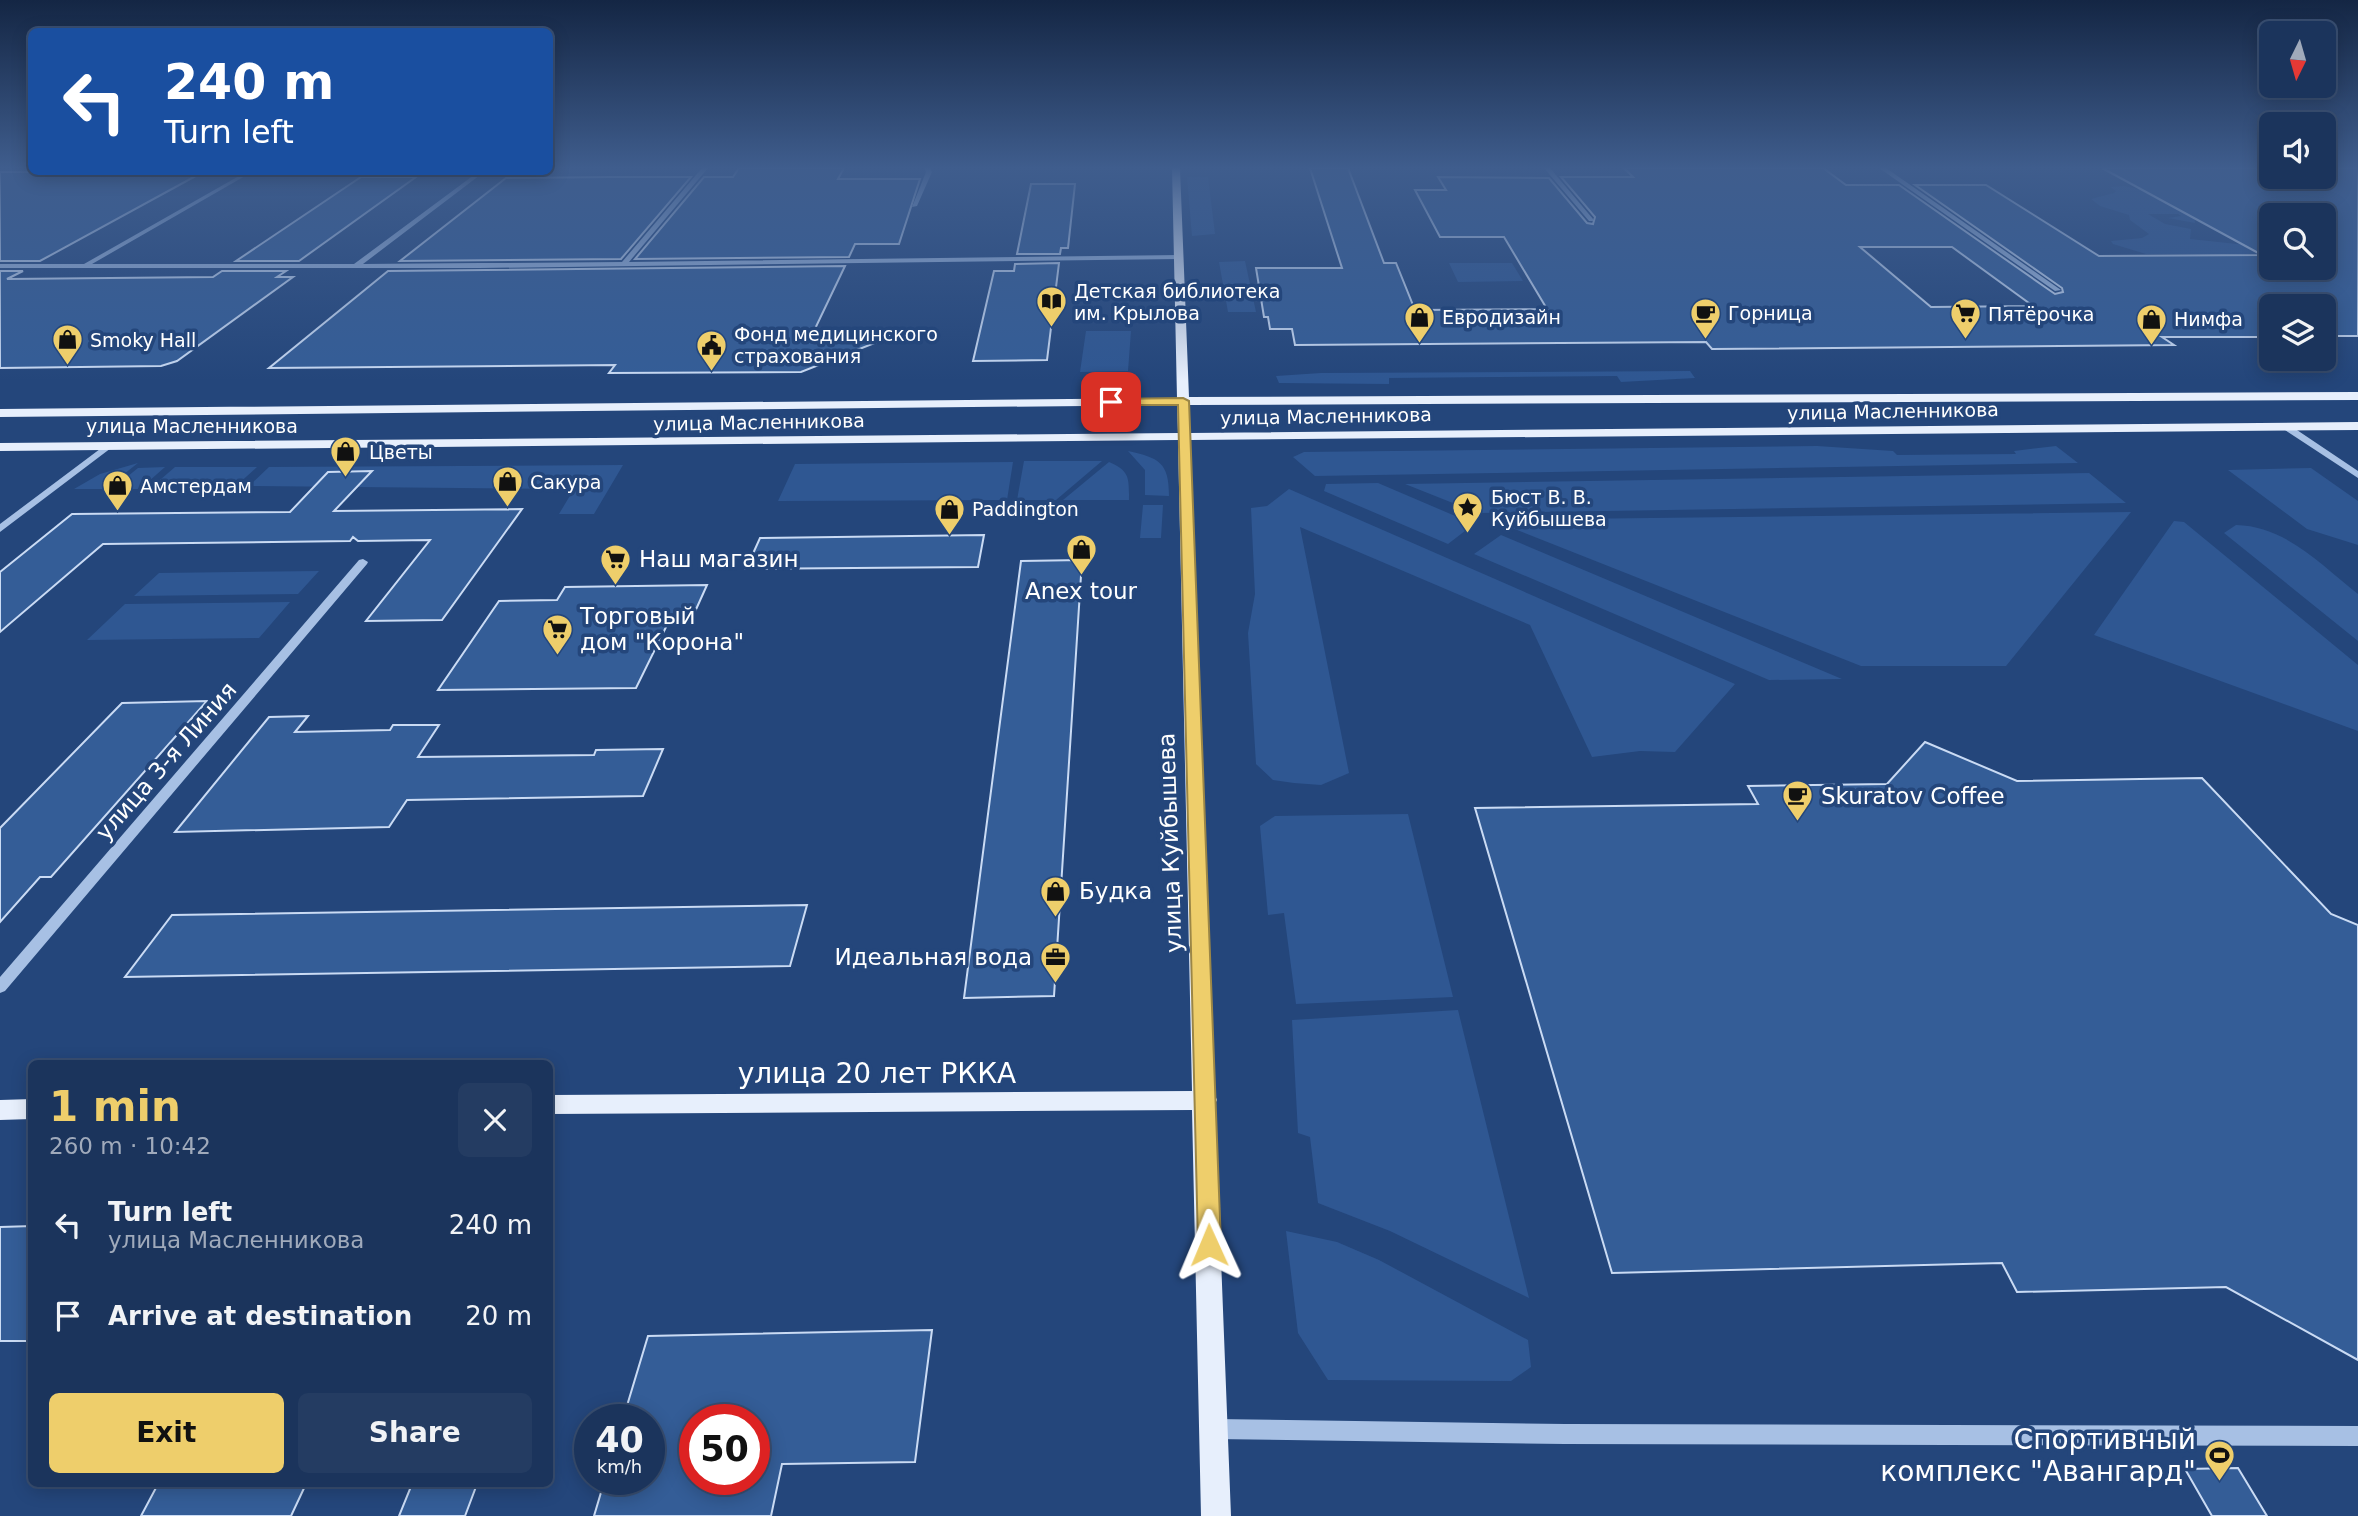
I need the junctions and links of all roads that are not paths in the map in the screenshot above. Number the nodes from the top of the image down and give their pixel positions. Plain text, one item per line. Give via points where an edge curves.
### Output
1 (131, 239) edge
2 (392, 239) edge
3 (645, 239) edge
4 (1178, 239) edge
5 (1983, 239) edge
6 (1179, 257) junction
7 (624, 264) junction
8 (84, 265) junction
9 (357, 265) junction
10 (0, 266) edge
11 (2056, 290) dead end
12 (2358, 396) edge
13 (2276, 397) junction
14 (1183, 401) junction
15 (0, 413) edge
16 (2285, 426) junction
17 (2358, 426) edge
18 (1185, 437) junction
19 (108, 446) junction
20 (0, 447) edge
21 (2358, 475) edge
22 (0, 529) edge
23 (363, 562) dead end
24 (0, 987) edge
25 (1206, 1100) junction
26 (553, 1105) edge
27 (28, 1109) edge
28 (0, 1110) edge
29 (1214, 1429) junction
30 (2358, 1436) edge
31 (1216, 1516) edge

1 - 8 street
2 - 9 street
3 - 7 street
4 - 6 main road, улица Куйбышева
5 - 11 street
6 - 7 street
6 - 14 main road, улица Куйбышева
7 - 9 street
8 - 9 street
8 - 10 street
12 - 13 main road, улица Масленникова
13 - 14 main road, улица Масленникова
13 - 16 main road via 2260,404
14 - 15 main road, улица Масленникова
14 - 18 main road, улица Куйбышева
16 - 17 main road, улица Масленникова
16 - 18 main road, улица Масленникова
16 - 21 street
18 - 19 main road, улица Масленникова
18 - 25 main road, улица Куйбышева
19 - 20 main road, улица Масленникова
19 - 22 street
23 - 24 street, улица 3-я Линия
25 - 26 main road, улица 20 лет РККА
25 - 29 main road, улица Куйбышева
27 - 28 main road
29 - 30 street
29 - 31 main road, улица Куйбышева

